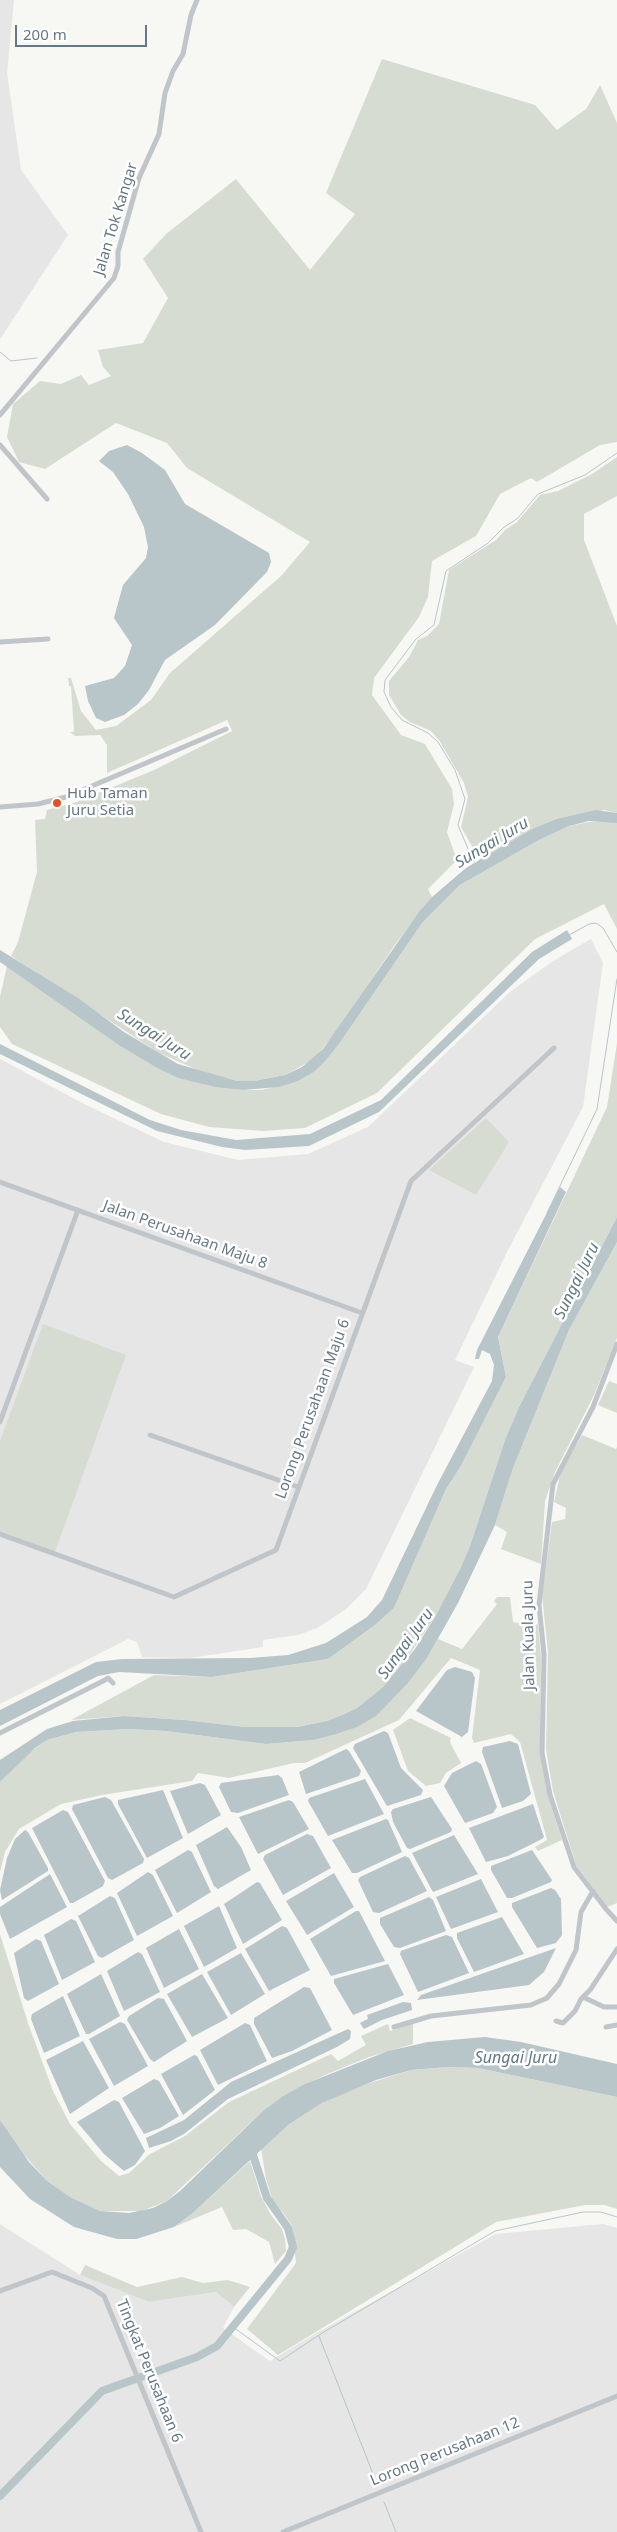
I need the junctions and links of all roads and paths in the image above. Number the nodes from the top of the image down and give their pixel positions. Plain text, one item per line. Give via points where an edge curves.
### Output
1 (197, 0) edge
2 (0, 415) edge
3 (0, 445) edge
4 (47, 499) dead end
5 (48, 639) dead end
6 (0, 642) edge
7 (226, 730) dead end
8 (0, 807) edge
9 (554, 1048) dead end
10 (0, 1182) edge
11 (78, 1210) junction
12 (362, 1312) junction
13 (617, 1344) edge
14 (0, 1422) edge
15 (150, 1435) dead end
16 (298, 1487) junction
17 (0, 1534) edge
18 (113, 1683) dead end
19 (0, 1733) edge
20 (593, 1891) junction
21 (617, 1921) edge
22 (617, 1950) edge
23 (583, 1997) junction
24 (617, 2007) edge
25 (556, 2021) dead end
26 (617, 2025) edge
27 (394, 2027) dead end
28 (606, 2027) dead end
29 (0, 2290) edge
30 (617, 2396) edge
31 (201, 2532) edge
32 (283, 2532) edge

1 - 2 street, Jalan Tok Kangar via 183,54 165,93 159,134 139,178 114,278
3 - 4 street
5 - 6 street
7 - 8 street via 66,797 38,804
9 - 12 street, Lorong Perusahaan Maju 6 via 411,1181
10 - 11 street, Jalan Perusahaan Maju 8
11 - 12 street, Jalan Perusahaan Maju 8
11 - 14 street
12 - 16 street, Lorong Perusahaan Maju 6
13 - 20 street, Jalan Kuala Juru via 593,1407 553,1484 538,1604 544,1655 544,1766 550,1795 574,1867
15 - 16 street
16 - 17 street, Lorong Perusahaan Maju 6 via 276,1550 174,1597
18 - 19 street via 108,1678
20 - 21 street, Jalan Kuala Juru
20 - 27 street via 581,1912 578,1945 559,1984 547,1998 531,2005 431,2016
22 - 23 street
23 - 24 street via 604,2006
23 - 25 street via 575,2011 562,2023
26 - 28 street
29 - 31 street, Tingkat Perusahaan 6 via 52,2272 98,2291 107,2301
30 - 32 street, Lorong Perusahaan 12

